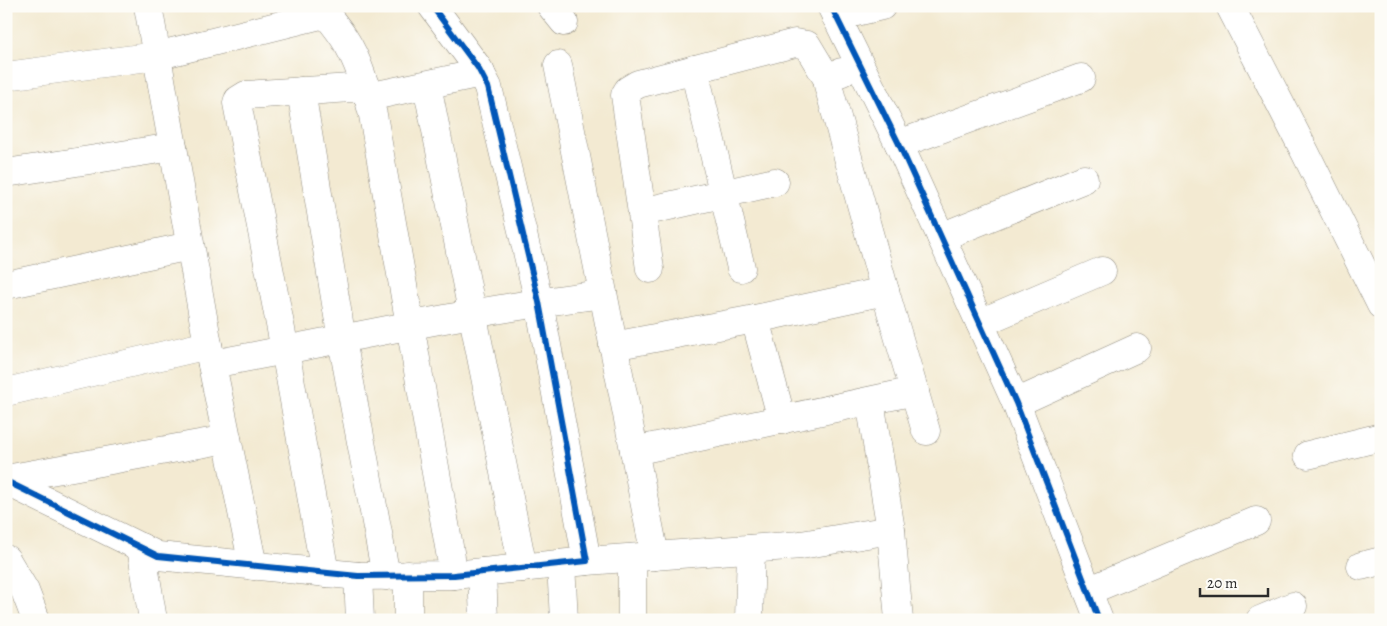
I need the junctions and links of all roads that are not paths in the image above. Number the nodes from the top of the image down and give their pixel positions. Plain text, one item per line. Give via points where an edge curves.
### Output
1 (148, 6) edge
2 (432, 6) edge
3 (882, 6) edge
4 (1230, 6) edge
5 (322, 10) edge
6 (833, 11) edge
7 (156, 56) junction
8 (558, 65) dead end
9 (860, 65) junction
10 (694, 69) junction
11 (481, 73) junction
12 (6, 76) edge
13 (1081, 78) dead end
14 (828, 80) junction
15 (428, 85) junction
16 (301, 91) junction
17 (367, 92) junction
18 (899, 144) junction
19 (173, 147) junction
20 (6, 173) edge
21 (1084, 179) dead end
22 (775, 182) dead end
23 (724, 194) junction
24 (642, 212) junction
25 (941, 237) junction
26 (190, 246) junction
27 (741, 268) dead end
28 (650, 269) dead end
29 (1102, 271) dead end
30 (6, 285) edge
31 (885, 291) junction
32 (603, 294) junction
33 (539, 302) junction
34 (1381, 305) edge
35 (473, 314) junction
36 (756, 320) junction
37 (980, 323) junction
38 (409, 327) junction
39 (342, 340) junction
40 (613, 346) junction
41 (1136, 348) dead end
42 (285, 350) junction
43 (210, 354) junction
44 (915, 391) junction
45 (6, 392) edge
46 (870, 401) junction
47 (1016, 403) junction
48 (782, 420) junction
49 (926, 431) dead end
50 (1381, 437) edge
51 (227, 438) junction
52 (634, 451) junction
53 (1308, 456) dead end
54 (6, 480) edge
55 (1256, 521) dead end
56 (890, 530) junction
57 (141, 548) junction
58 (751, 549) junction
59 (643, 557) junction
60 (6, 559) edge
61 (574, 563) junction
62 (253, 566) junction
63 (523, 568) junction
64 (482, 572) junction
65 (325, 573) junction
66 (397, 575) junction
67 (454, 575) junction
68 (358, 576) junction
69 (1088, 591) junction
70 (1293, 606) dead end
71 (36, 620) edge
72 (153, 620) edge
73 (360, 620) edge
74 (408, 620) edge
75 (484, 620) edge
76 (564, 620) edge
77 (632, 620) edge
78 (749, 620) edge
79 (899, 620) edge
80 (1099, 620) edge
81 (1260, 620) edge

1 - 7 street
2 - 11 street
3 - 6 street
4 - 34 street
5 - 7 street
5 - 17 street via 358,62
6 - 9 street
7 - 12 street
7 - 19 street
8 - 32 street
9 - 14 street
9 - 18 street
10 - 14 street via 801,43 807,45
10 - 23 street
10 - 24 street via 638,84 625,95
11 - 15 street
11 - 33 street via 488,86
13 - 18 street
14 - 31 street
15 - 17 street
15 - 35 street
16 - 17 street
16 - 39 street
16 - 42 street via 246,95 237,103
17 - 38 street
18 - 25 street
19 - 20 street
19 - 26 street
21 - 25 street
22 - 23 street
23 - 24 street
23 - 27 street
24 - 28 street
25 - 37 street
26 - 30 street
26 - 43 street
29 - 37 street
31 - 36 street
31 - 44 street
32 - 33 street
32 - 40 street
33 - 35 street
33 - 61 street
35 - 38 street
35 - 63 street
36 - 40 street
36 - 48 street
37 - 47 street
38 - 39 street
38 - 67 street
39 - 42 street
39 - 66 street
40 - 52 street
41 - 47 street
42 - 43 street
42 - 65 street
43 - 45 street
43 - 51 street
44 - 46 street
44 - 49 street
46 - 48 street
46 - 56 street
47 - 69 street
48 - 52 street
50 - 53 street
51 - 54 street
51 - 62 street
52 - 59 street
54 - 57 street
55 - 69 street
56 - 58 street via 801,545
56 - 79 street
57 - 62 street via 158,556
57 - 72 street
58 - 59 street
58 - 78 street
59 - 61 street
59 - 77 street
60 - 71 street
61 - 63 street
61 - 76 street
62 - 65 street
63 - 64 street
64 - 67 street
64 - 75 street
65 - 68 street
66 - 67 street
66 - 68 street
66 - 74 street
68 - 73 street
69 - 80 street
70 - 81 street

